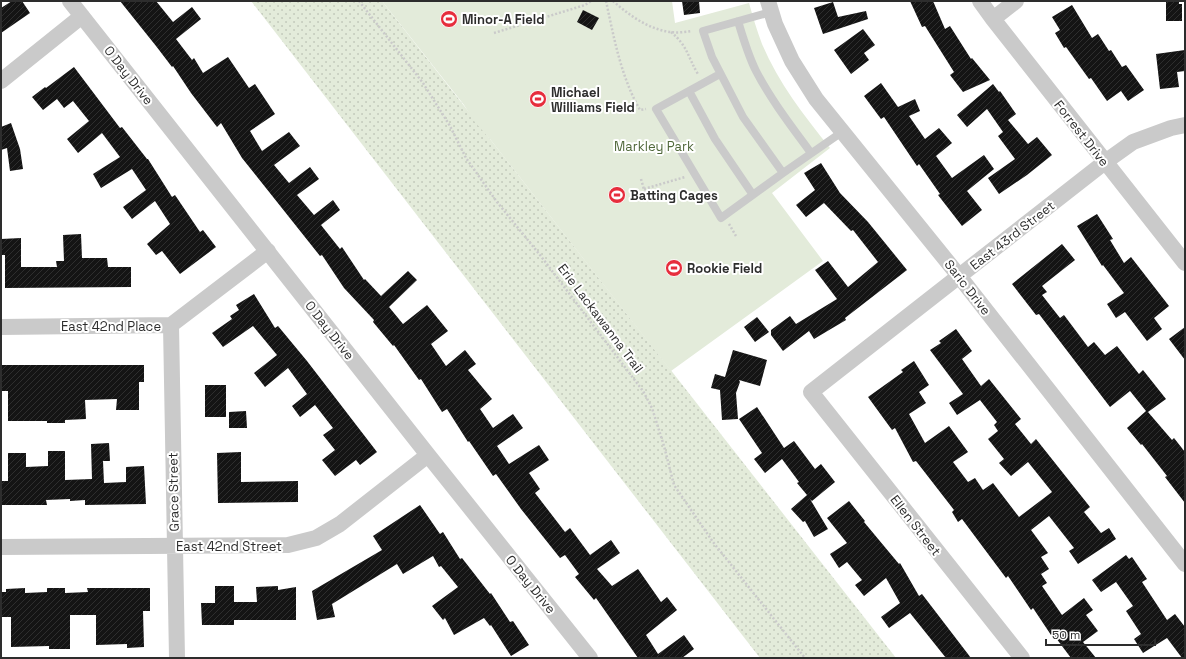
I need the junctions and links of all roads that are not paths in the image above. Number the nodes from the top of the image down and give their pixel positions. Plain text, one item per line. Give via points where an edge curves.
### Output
1 (70, 1) edge
2 (980, 1) edge
3 (1016, 1) edge
4 (770, 6) edge
5 (82, 16) junction
6 (993, 19) junction
7 (738, 21) junction
8 (720, 74) junction
9 (1, 81) edge
10 (689, 91) junction
11 (1185, 125) edge
12 (842, 132) junction
13 (811, 153) junction
14 (1105, 162) junction
15 (783, 173) junction
16 (753, 195) junction
17 (268, 251) junction
18 (1185, 263) edge
19 (959, 276) junction
20 (171, 325) junction
21 (1, 327) edge
22 (811, 392) joint
23 (428, 455) junction
24 (174, 546) junction
25 (1, 547) edge
26 (1185, 564) edge
27 (177, 658) edge
28 (590, 658) edge
29 (1022, 658) edge

1 - 5 street, O Day Drive
2 - 6 street, Forrest Drive
3 - 6 street
4 - 7 lane
4 - 12 street, Saric Drive via 775,24 792,61 816,99
5 - 9 street
5 - 17 street, O Day Drive
6 - 14 street, Forrest Drive
7 - 8 lane via 702,31
7 - 13 lane via 756,70 782,113
8 - 10 lane
8 - 15 lane via 743,117
10 - 16 lane via 715,139
10 - 16 lane via 656,110 721,218
11 - 14 street, East 43rd Street via 1133,142
12 - 13 lane
12 - 19 street, Saric Drive
13 - 15 lane
14 - 18 street, Forrest Drive
14 - 19 street, East 43rd Street
15 - 16 lane
17 - 20 street, East 42nd Place
17 - 23 street, O Day Drive
19 - 22 street, East 43rd Street
19 - 26 street, Saric Drive
20 - 21 street, East 42nd Place
20 - 24 street, Grace Street
22 - 29 street, Ellen Street
23 - 24 street, East 42nd Street via 340,524 316,538 288,545
23 - 28 street, O Day Drive
24 - 25 street, East 42nd Street
24 - 27 street, Grace Street

